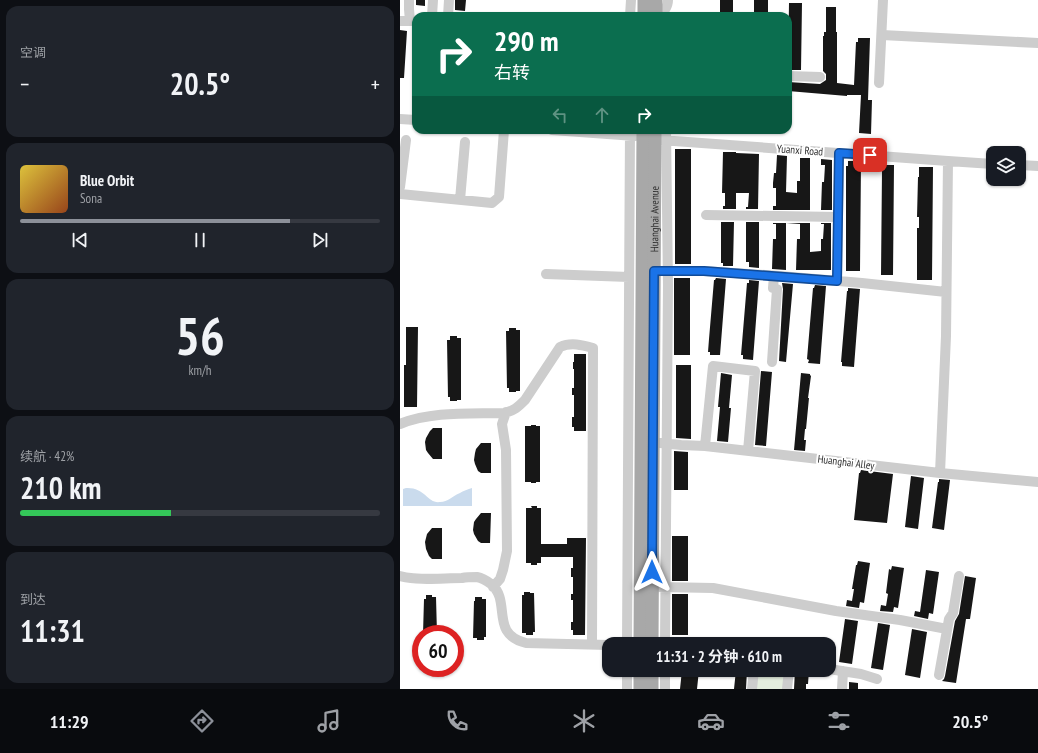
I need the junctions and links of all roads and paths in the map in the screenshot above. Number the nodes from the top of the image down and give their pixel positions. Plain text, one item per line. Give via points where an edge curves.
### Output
1 (409, 0) edge
2 (433, 0) edge
3 (449, 0) edge
4 (630, 0) edge
5 (644, 0) edge
6 (656, 0) edge
7 (668, 0) edge
8 (883, 0) edge
9 (432, 12) edge
10 (448, 12) edge
11 (630, 12) edge
12 (644, 12) edge
13 (656, 12) edge
14 (664, 12) edge
15 (409, 21) edge
16 (882, 35) junction
17 (1038, 43) edge
18 (792, 76) edge
19 (820, 77) dead end
20 (880, 83) dead end
21 (400, 119) edge
22 (412, 120) edge
23 (504, 134) edge
24 (630, 134) edge
25 (655, 134) edge
26 (406, 140) dead end
27 (465, 142) dead end
28 (839, 153) junction
29 (948, 161) junction
30 (986, 164) edge
31 (1026, 165) edge
32 (1038, 166) edge
33 (400, 187) edge
34 (400, 194) edge
35 (460, 200) junction
36 (706, 215) dead end
37 (838, 217) junction
38 (654, 271) junction
39 (668, 271) junction
40 (546, 274) dead end
41 (774, 276) junction
42 (629, 277) junction
43 (837, 281) junction
44 (946, 292) junction
45 (772, 362) dead end
46 (506, 412) junction
47 (400, 424) edge
48 (653, 442) junction
49 (667, 444) junction
50 (705, 446) junction
51 (748, 451) junction
52 (940, 473) junction
53 (1038, 482) edge
54 (400, 576) edge
55 (959, 576) dead end
56 (493, 587) junction
57 (652, 587) junction
58 (666, 587) junction
59 (947, 629) junction
60 (627, 637) edge
61 (640, 637) edge
62 (652, 637) edge
63 (666, 637) edge
64 (592, 645) junction
65 (602, 645) edge
66 (836, 670) edge
67 (843, 671) junction
68 (939, 675) dead end
69 (627, 677) edge
70 (640, 677) edge
71 (652, 677) edge
72 (665, 677) edge
73 (753, 677) edge
74 (788, 677) edge
75 (877, 679) dead end
76 (627, 689) edge
77 (640, 689) edge
78 (652, 689) edge
79 (665, 689) edge
80 (752, 689) edge
81 (787, 689) edge
82 (842, 689) edge

1 - 15 street
2 - 9 street
3 - 10 street
4 - 11 street
5 - 12 main road
6 - 13 main road
7 - 14 street
8 - 16 street
16 - 17 street
16 - 20 street
18 - 19 street
21 - 22 street
23 - 35 street via 499,197 492,203
24 - 42 street
25 - 28 street, Yuanxi Road
25 - 38 main road, Huanghai Avenue
25 - 39 street
25 - 61 main road, Huanghai Avenue
26 - 33 street
27 - 35 street
28 - 29 street, Yuanxi Road
28 - 37 street
29 - 30 street, Yuanxi Road
29 - 44 street
31 - 32 street
34 - 35 street
36 - 37 street
37 - 43 street
38 - 39 street
38 - 48 main road, Huanghai Avenue
39 - 41 street
39 - 49 street
40 - 42 street
41 - 43 street
41 - 45 street via 774,288 778,289
42 - 60 street
43 - 44 street
44 - 52 street
46 - 47 street via 442,415
46 - 56 street via 502,424 506,450 506,551 500,579
46 - 64 street via 516,409 525,400 560,347 577,344 593,348
48 - 49 street, Huanghai Alley
48 - 57 main road, Huanghai Avenue
49 - 50 street, Huanghai Alley
49 - 58 street
50 - 51 street, Huanghai Alley
50 - 51 street via 713,366 748,370 755,371
51 - 52 street, Huanghai Alley
52 - 53 street, Huanghai Alley
54 - 56 street via 414,579 476,577
55 - 59 street via 953,613
56 - 64 street via 498,594 506,630 519,641
57 - 58 street
57 - 62 main road, Huanghai Avenue
58 - 59 street via 713,588
58 - 63 street
59 - 68 street
64 - 65 street
66 - 67 street
67 - 75 street
67 - 82 street
69 - 76 street
70 - 77 main road
71 - 78 main road
72 - 79 street
73 - 80 street
74 - 81 street

